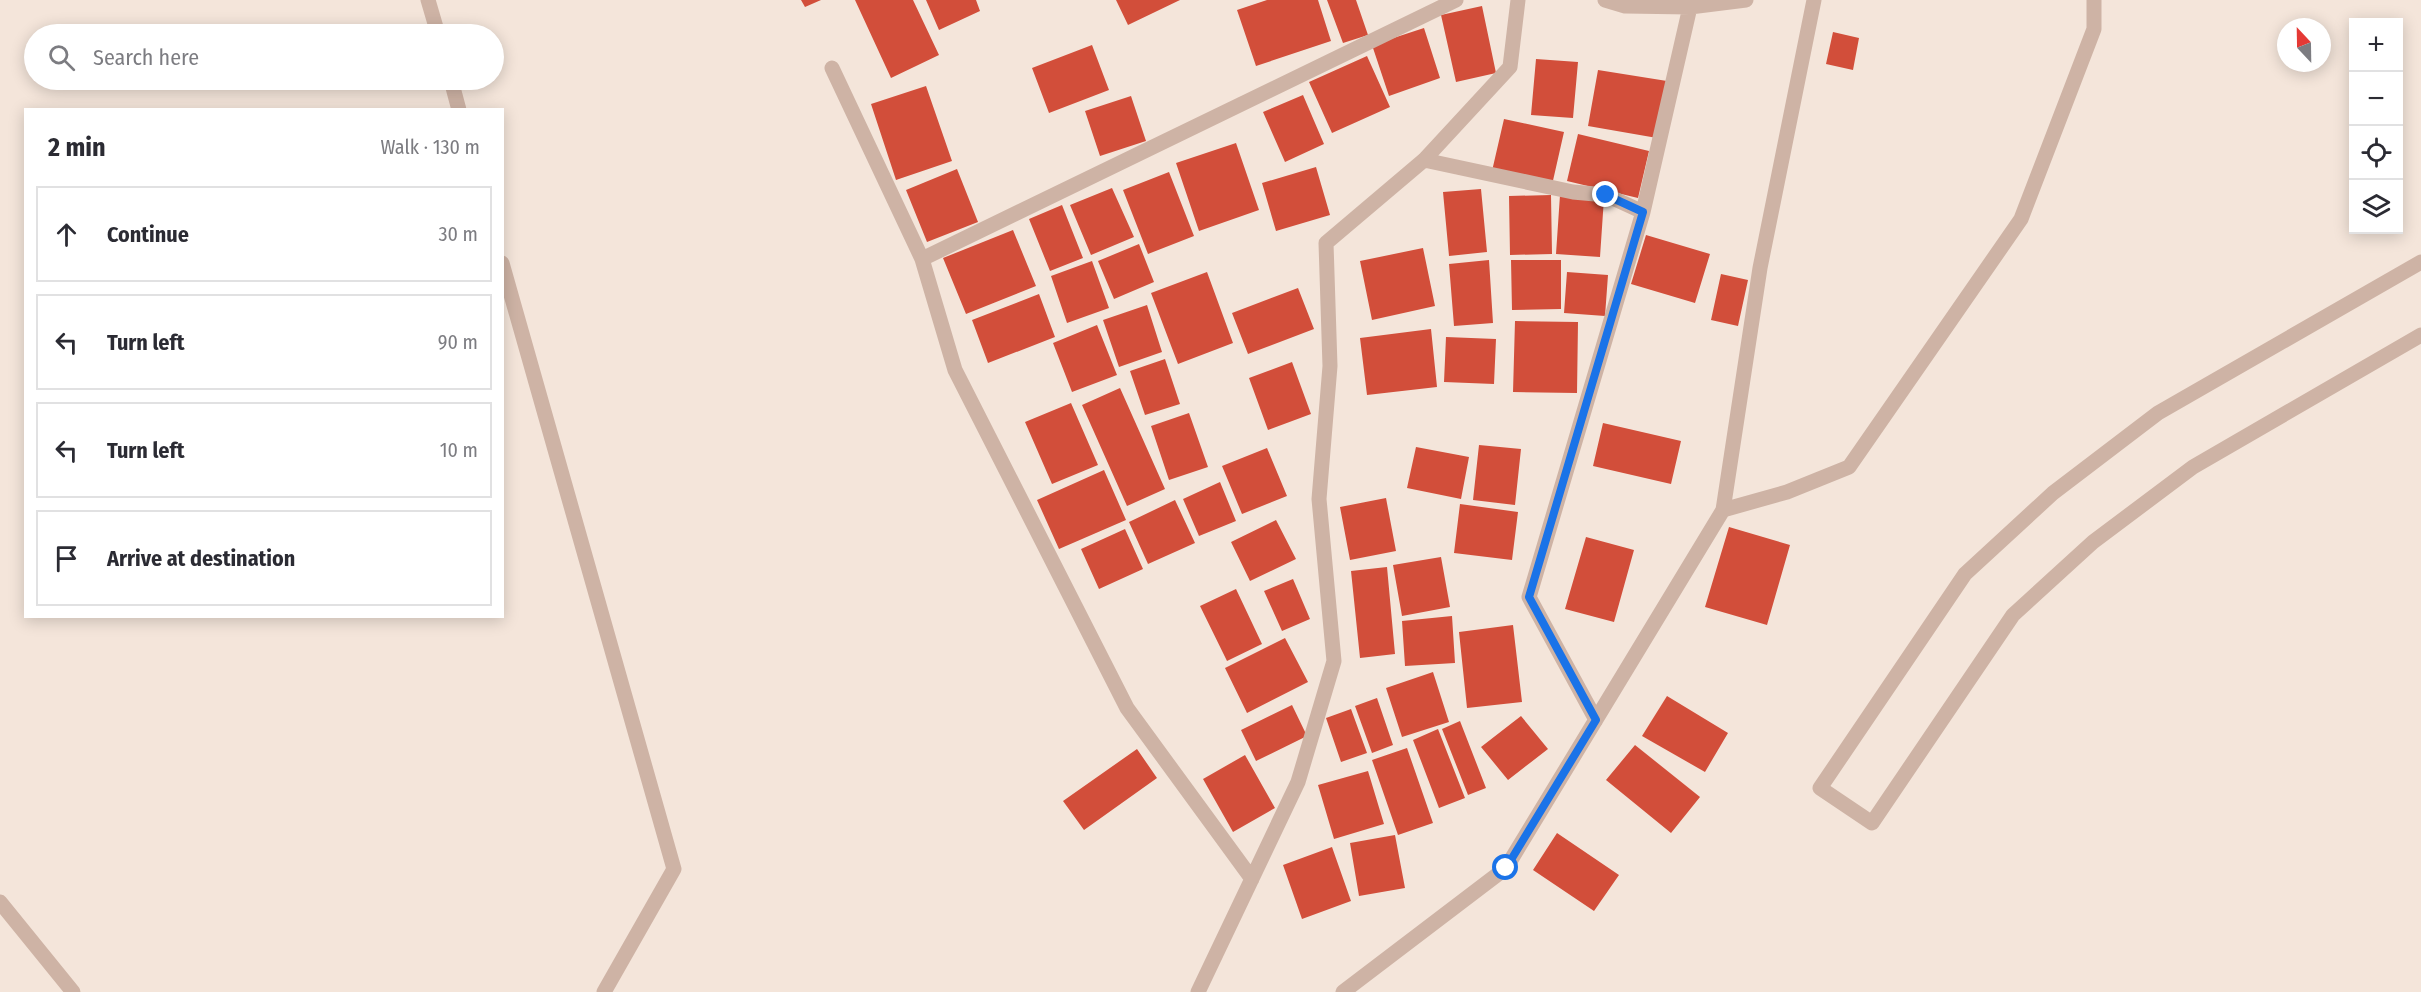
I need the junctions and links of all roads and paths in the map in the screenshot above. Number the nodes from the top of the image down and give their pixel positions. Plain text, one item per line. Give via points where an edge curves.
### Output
1 (428, 0) edge
2 (1456, 0) edge
3 (1518, 0) edge
4 (1605, 0) edge
5 (1746, 0) edge
6 (1814, 0) edge
7 (2094, 0) edge
8 (1690, 7) junction
9 (435, 24) edge
10 (832, 68) dead end
11 (454, 90) edge
12 (458, 108) edge
13 (1424, 160) junction
14 (1643, 212) junction
15 (922, 259) junction
16 (2421, 262) edge
17 (504, 270) edge
18 (2421, 336) edge
19 (1723, 510) junction
20 (1596, 720) junction
21 (1252, 879) junction
22 (0, 902) edge
23 (74, 992) edge
24 (604, 992) edge
25 (1198, 992) edge
26 (1344, 992) edge

1 - 9 street
2 - 15 street
3 - 13 street via 1510,67
4 - 8 street via 1625,6
5 - 8 street
6 - 19 street via 1760,268
7 - 19 street via 2094,29 2021,219 1849,467 1787,492
8 - 14 street
10 - 15 street
11 - 12 street
13 - 14 street via 1551,188 1606,195
13 - 21 street via 1326,243 1330,366 1319,499 1334,660 1298,782
14 - 20 street via 1529,597
15 - 21 street via 956,370 1127,708
16 - 18 street via 2158,413 2053,493 1965,574 1820,788 1872,823 2013,615 2093,542 2193,466
17 - 24 street via 674,868
19 - 20 street
20 - 26 street via 1506,868
21 - 25 street
22 - 23 street

